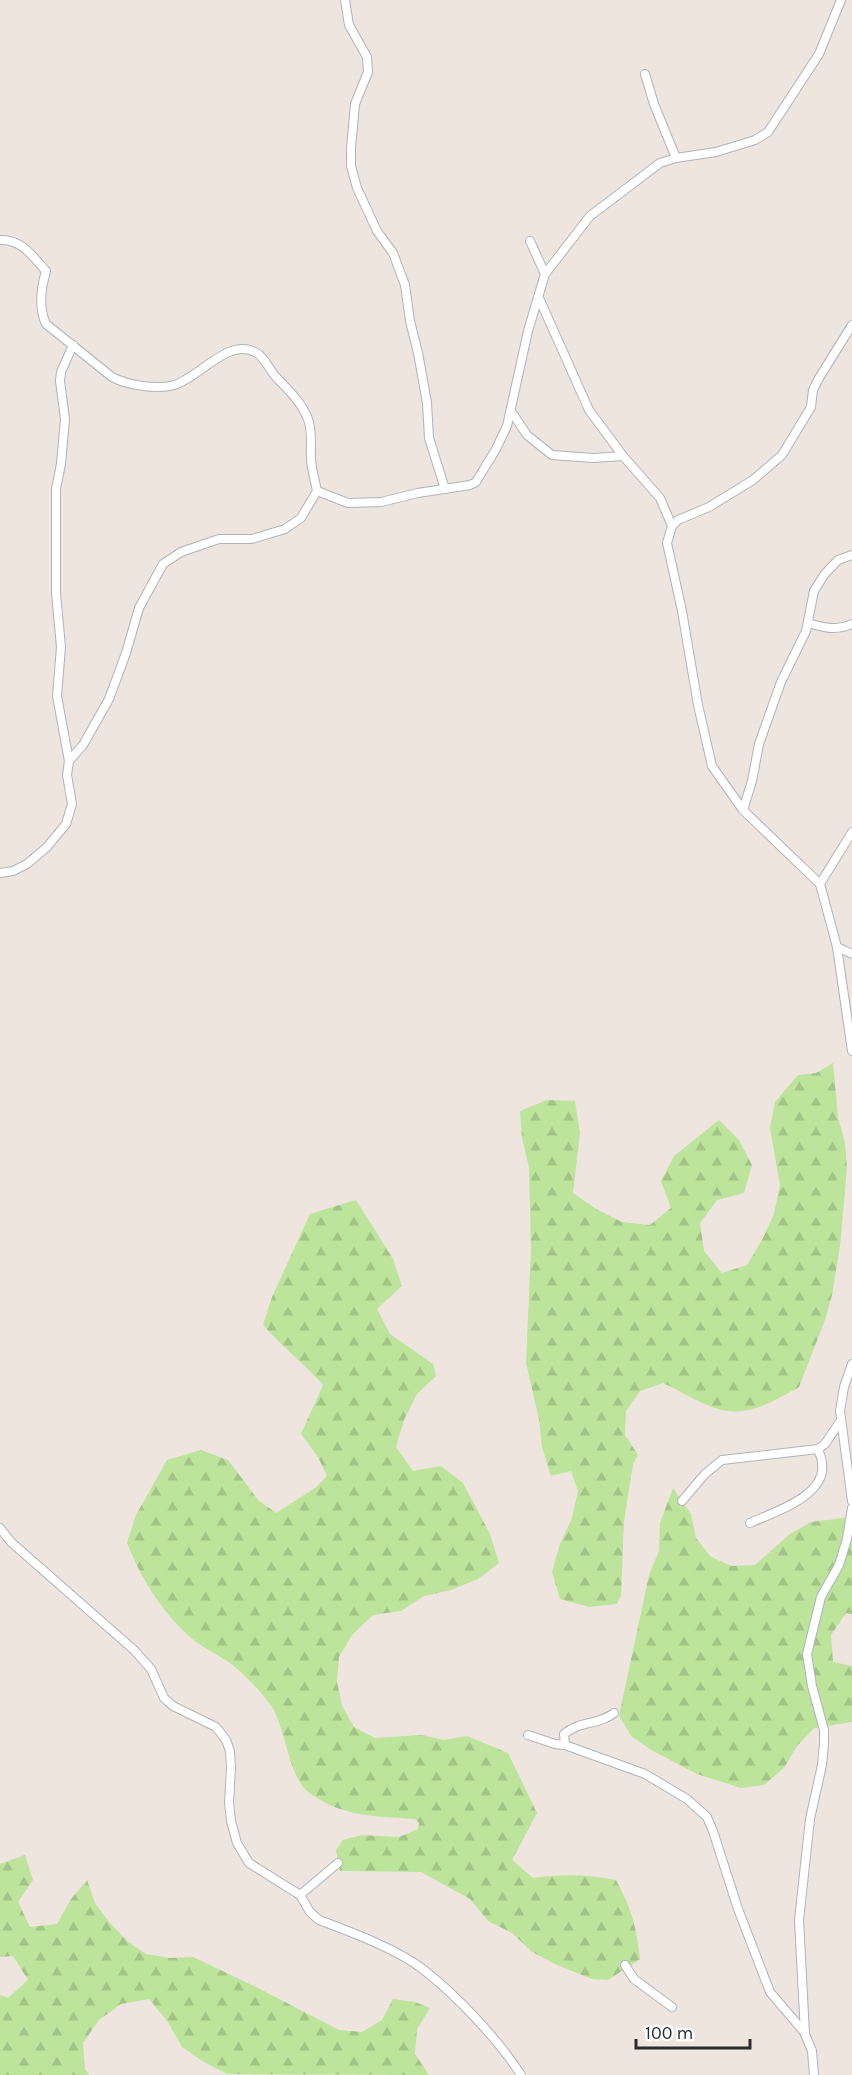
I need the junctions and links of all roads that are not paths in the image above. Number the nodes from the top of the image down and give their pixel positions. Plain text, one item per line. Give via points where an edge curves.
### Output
1 (345, 0) edge
2 (841, 0) edge
3 (645, 74) dead end
4 (676, 158) junction
5 (0, 240) edge
6 (531, 241) dead end
7 (545, 274) junction
8 (539, 298) junction
9 (852, 325) edge
10 (73, 345) junction
11 (511, 411) junction
12 (623, 456) junction
13 (445, 489) junction
14 (317, 491) junction
15 (672, 526) junction
16 (852, 555) edge
17 (808, 624) junction
18 (852, 624) edge
19 (69, 761) junction
20 (743, 810) junction
21 (852, 832) edge
22 (0, 873) edge
23 (820, 884) junction
24 (837, 947) junction
25 (852, 954) edge
26 (852, 1051) edge
27 (852, 1364) edge
28 (841, 1420) junction
29 (818, 1449) junction
30 (682, 1501) dead end
31 (852, 1501) edge
32 (852, 1508) edge
33 (750, 1523) dead end
34 (0, 1528) edge
35 (614, 1713) dead end
36 (528, 1735) dead end
37 (565, 1745) junction
38 (338, 1863) dead end
39 (300, 1895) junction
40 (625, 1965) dead end
41 (672, 2007) dead end
42 (805, 2034) junction
43 (521, 2075) edge
44 (814, 2075) edge

1 - 13 street via 349,25 367,57 368,72 355,104 351,166 357,188 377,231 393,253 405,285 427,403 429,438
2 - 4 street via 819,54 768,132 716,153
3 - 4 street
4 - 7 street via 660,163 590,216
5 - 10 street via 22,246 46,271 40,291 43,317 46,324
6 - 7 street
7 - 8 street
8 - 11 street
8 - 12 street via 589,411
9 - 15 street via 819,378 811,407 782,454 753,480
10 - 14 street via 112,377 136,385 172,386 233,350 246,348 258,353 294,394 308,420
10 - 19 street via 61,372 65,419 56,489 56,593 61,647 57,696
11 - 12 street via 527,435 552,455
11 - 13 street via 496,449 476,482
12 - 15 street via 660,498
13 - 14 street via 381,502 348,503
14 - 19 street via 301,518 285,529 252,538 219,539 180,552 163,564 139,608 109,699 83,746
15 - 20 street via 667,543 712,766
16 - 17 street via 838,560 824,575 814,591
17 - 18 street via 840,629
17 - 20 street via 781,682 759,744
19 - 22 street via 72,804 66,824 47,848 27,864
20 - 23 street
21 - 23 street
23 - 24 street
24 - 25 street
24 - 26 street
27 - 28 street via 841,1402
28 - 29 street
28 - 31 street
29 - 30 street via 722,1460
29 - 33 street via 823,1464 814,1489 804,1498
32 - 42 street via 848,1539 821,1597 807,1654 824,1744 810,1819 800,1920
34 - 39 street via 10,1542 134,1650 151,1669 164,1698 216,1727 230,1751 229,1803 237,1843 249,1863
35 - 37 street via 568,1731 564,1734
36 - 37 street
37 - 42 street via 645,1774 687,1799 707,1818 770,1992
38 - 39 street
39 - 43 street via 319,1920 403,1956 423,1969 472,2015
40 - 41 street via 634,1980
42 - 44 street via 812,2051

